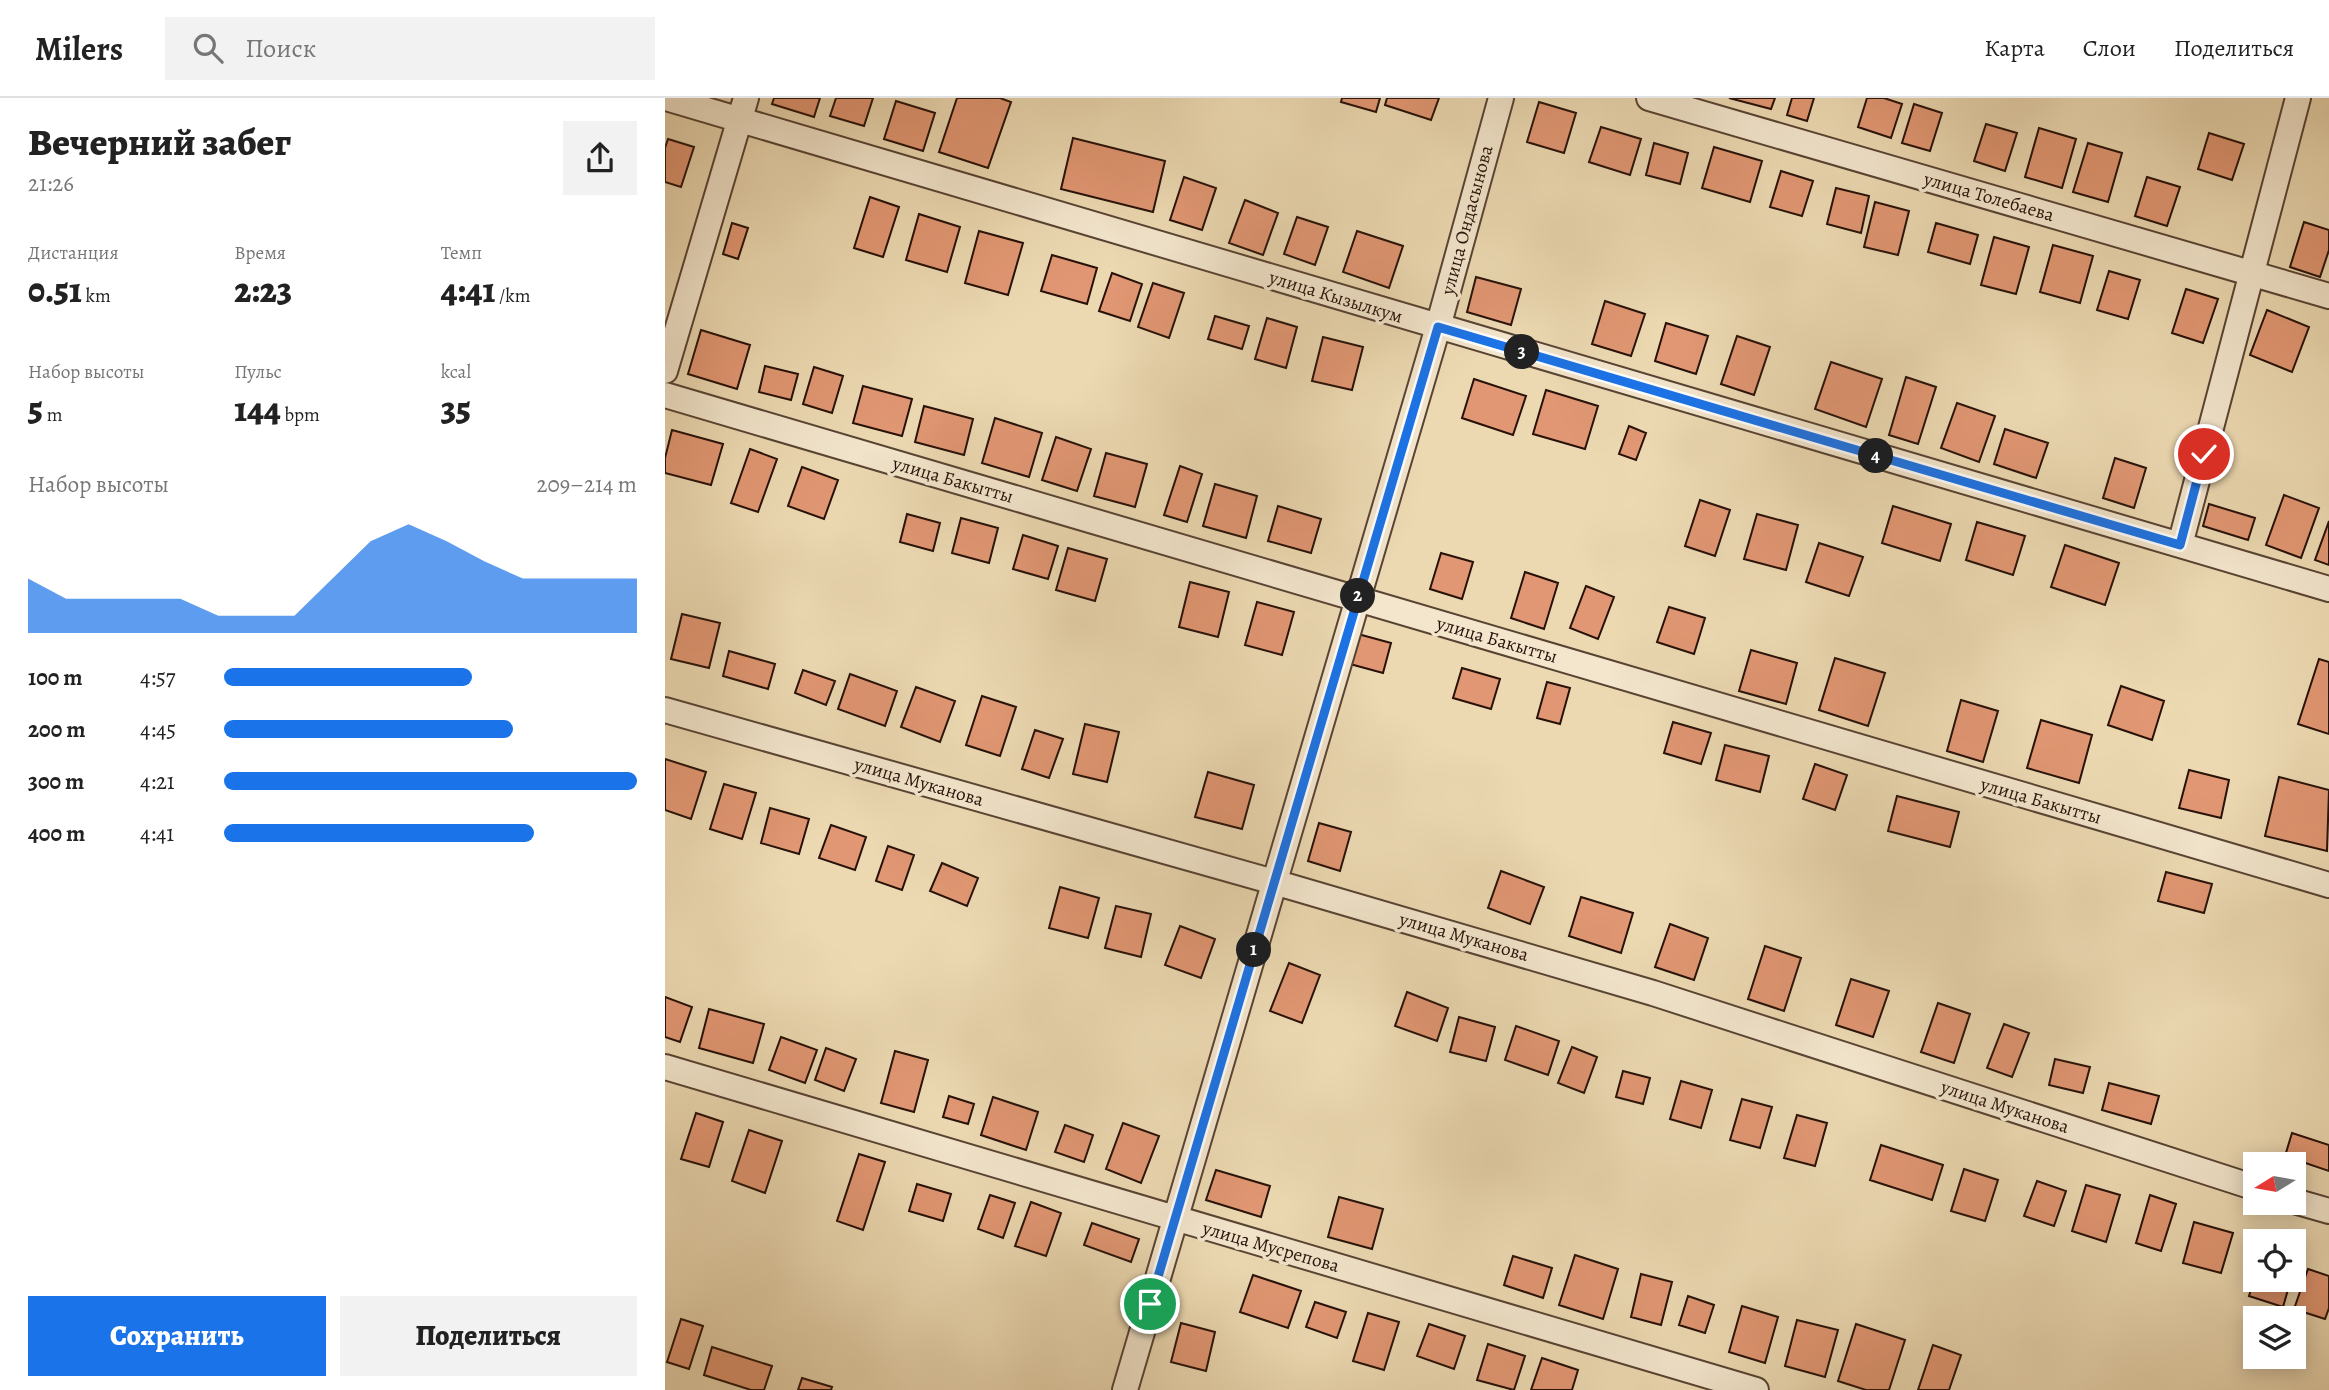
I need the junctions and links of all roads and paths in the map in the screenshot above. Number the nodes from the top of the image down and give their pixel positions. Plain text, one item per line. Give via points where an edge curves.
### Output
1 (666, 98) edge
2 (1501, 98) edge
3 (1649, 98) edge
4 (2298, 98) edge
5 (744, 108) edge
6 (2252, 273) junction
7 (2329, 296) edge
8 (1438, 327) junction
9 (665, 371) edge
10 (665, 395) edge
11 (2180, 545) junction
12 (2329, 589) edge
13 (1357, 599) junction
14 (665, 710) edge
15 (1274, 881) junction
16 (2329, 885) edge
17 (665, 1067) edge
18 (2243, 1184) edge
19 (2307, 1204) edge
20 (2329, 1211) edge
21 (1175, 1219) junction
22 (1125, 1390) edge
23 (1756, 1390) edge

1 - 5 street, улица Кызылкум
2 - 8 street, улица Ондасынова
3 - 6 street, улица Толебаева
4 - 6 street
5 - 8 street, улица Кызылкум
5 - 9 street
6 - 7 street, улица Толебаева
6 - 11 street
8 - 11 street, улица Кызылкум
8 - 13 street, улица Ондасынова
10 - 13 street, улица Бакытты
11 - 12 street, улица Кызылкум
13 - 15 street, улица Ондасынова
13 - 16 street, улица Бакытты
14 - 15 street, улица Муканова
15 - 18 street, улица Муканова via 1653,993
15 - 21 street, улица Ондасынова
17 - 21 street, улица Мусрепова
19 - 20 street
21 - 22 street, улица Ондасынова
21 - 23 street, улица Мусрепова

